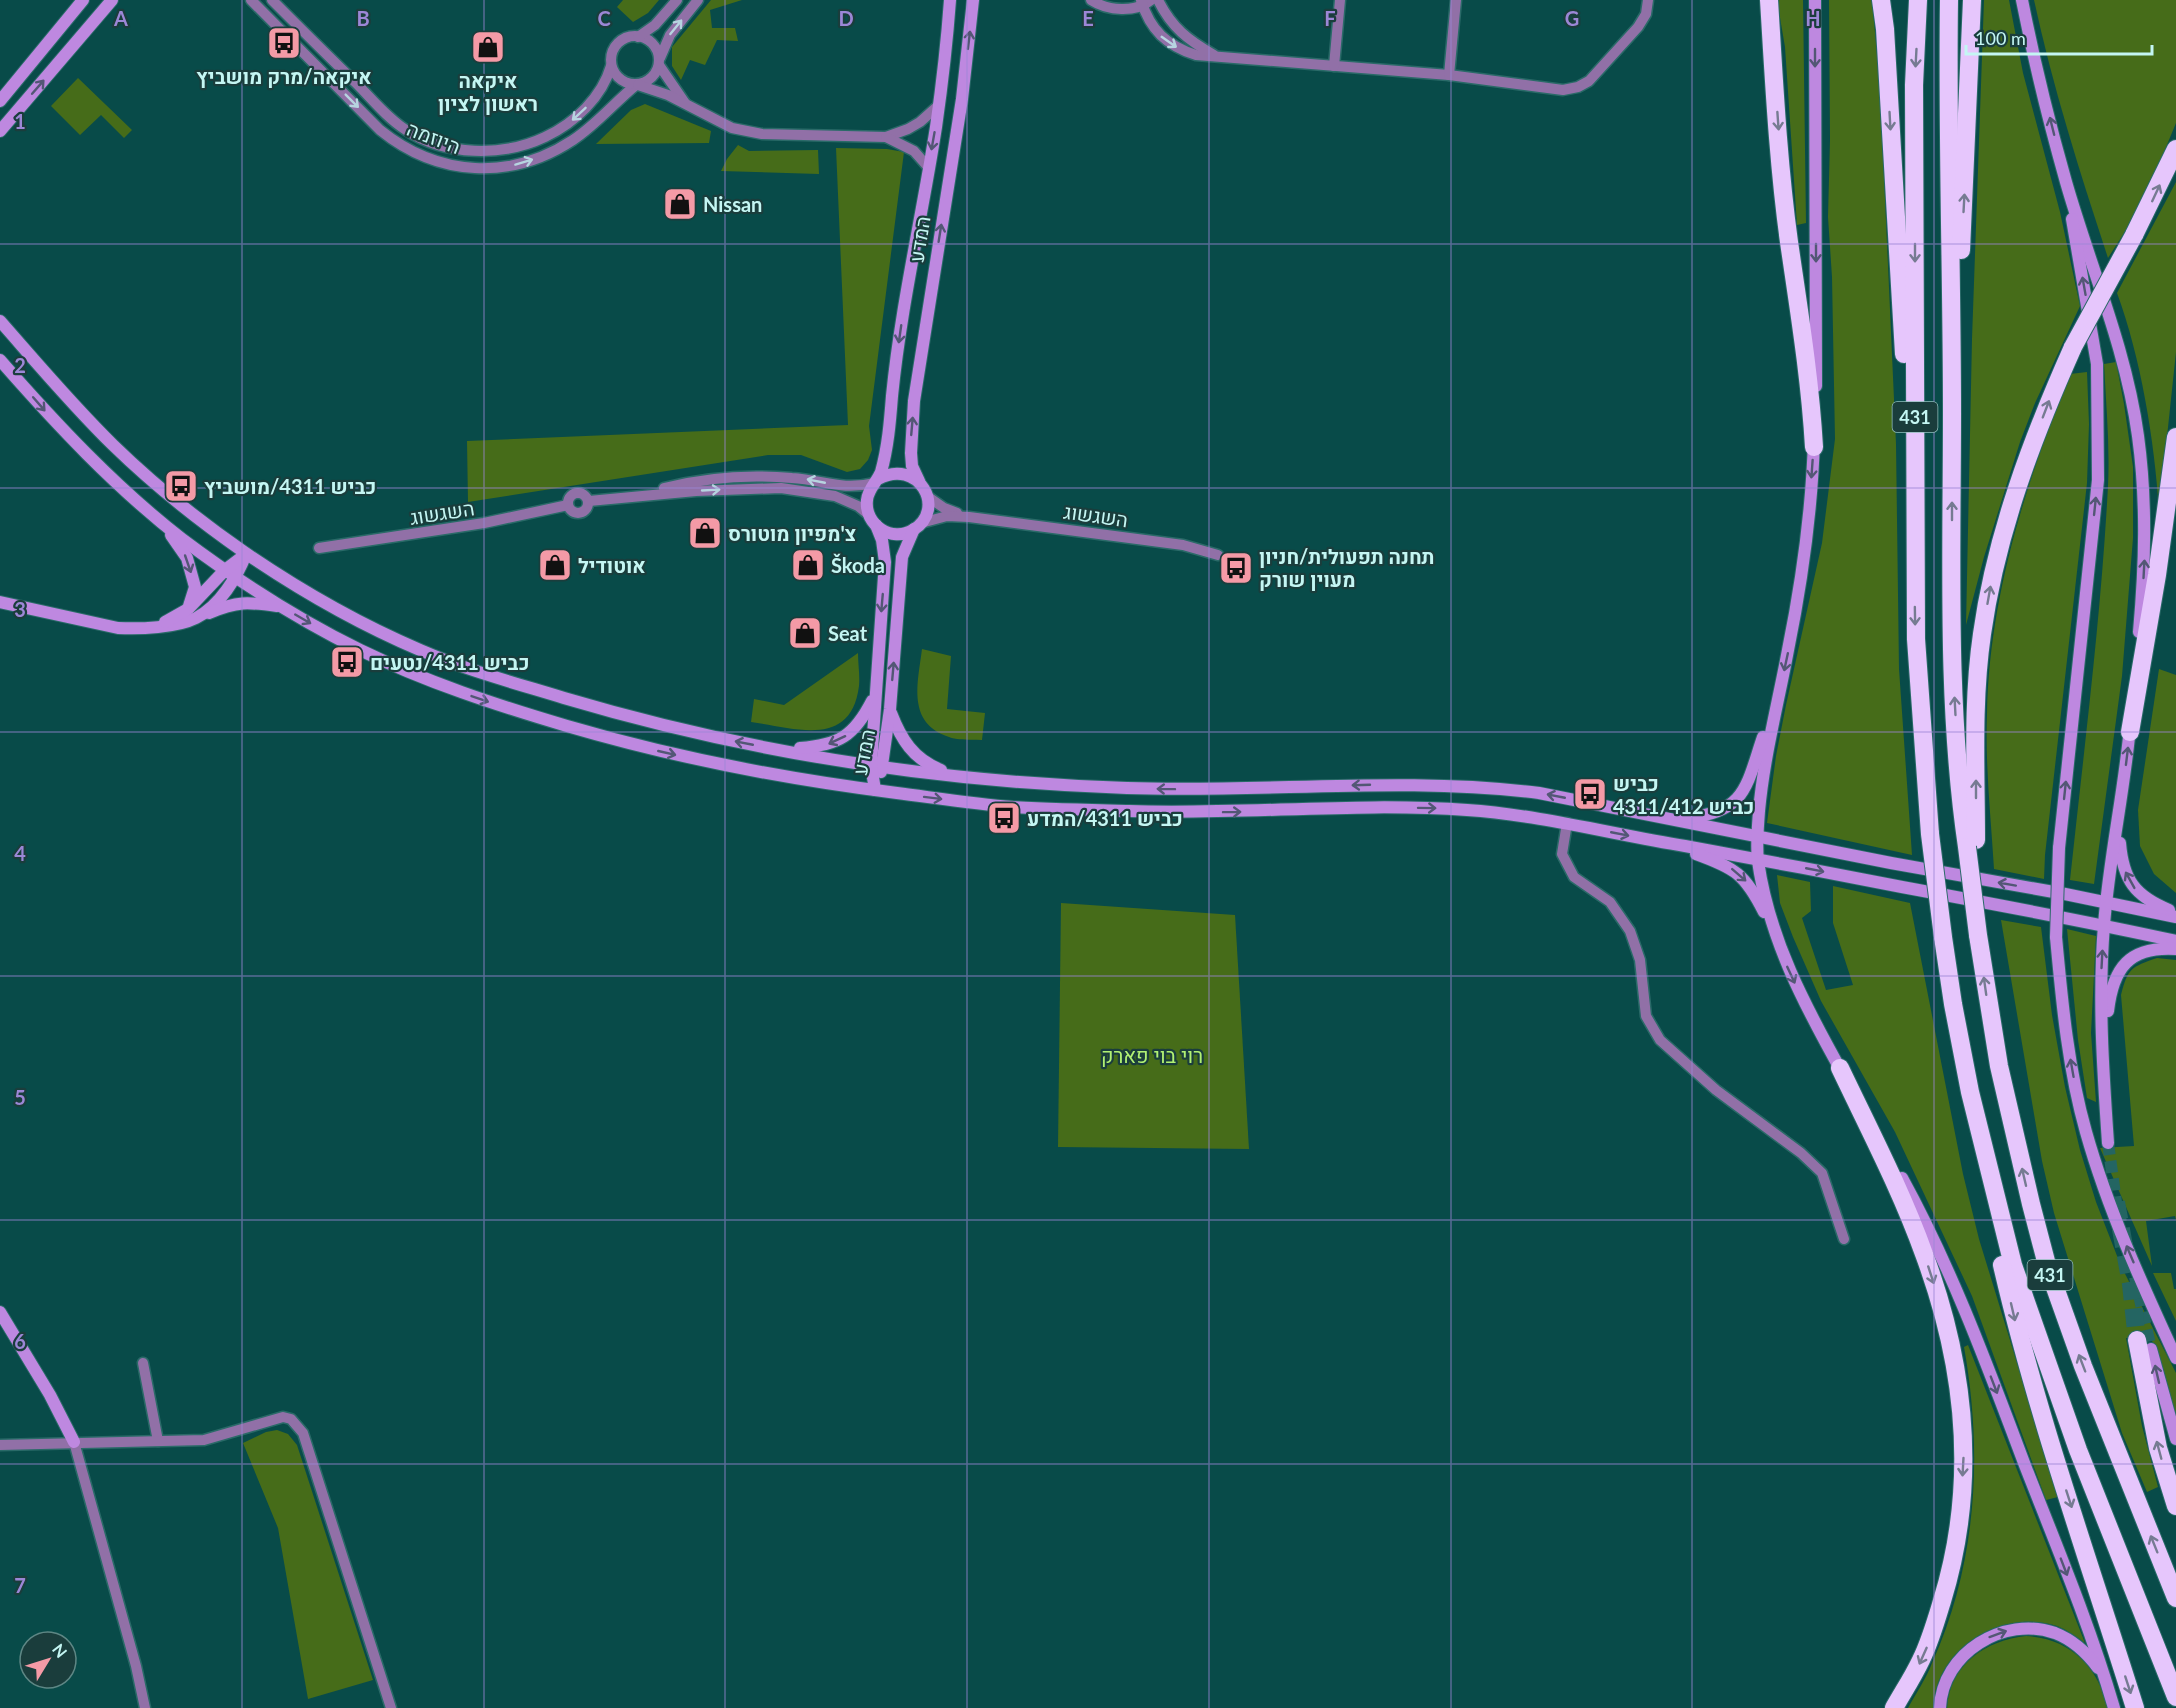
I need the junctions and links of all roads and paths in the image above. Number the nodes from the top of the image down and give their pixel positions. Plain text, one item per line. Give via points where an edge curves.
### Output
1 (83, 0) edge
2 (112, 0) edge
3 (251, 0) edge
4 (272, 0) edge
5 (677, 0) edge
6 (698, 0) edge
7 (939, 0) edge
8 (950, 0) edge
9 (974, 0) edge
10 (1091, 0) edge
11 (1158, 0) edge
12 (1340, 0) edge
13 (1456, 0) edge
14 (1648, 0) edge
15 (1769, 0) edge
16 (1815, 0) edge
17 (1881, 0) edge
18 (1918, 0) edge
19 (1949, 0) edge
20 (1972, 0) edge
21 (2022, 0) edge
22 (1145, 2) edge
23 (949, 16) junction
24 (638, 37) junction
25 (1217, 57) junction
26 (659, 62) junction
27 (611, 66) junction
28 (1334, 66) junction
29 (1449, 75) junction
30 (637, 85) junction
31 (0, 101) edge
32 (687, 105) junction
33 (939, 105) junction
34 (0, 131) edge
35 (886, 136) junction
36 (2176, 149) edge
37 (929, 168) junction
38 (2066, 183) junction
39 (0, 321) edge
40 (0, 360) edge
41 (1952, 387) junction
42 (2176, 437) edge
43 (1814, 447) junction
44 (876, 481) junction
45 (920, 483) junction
46 (632, 496) junction
47 (927, 496) junction
48 (868, 515) junction
49 (969, 517) junction
50 (163, 524) junction
51 (876, 525) junction
52 (918, 526) junction
53 (319, 548) dead end
54 (246, 554) junction
55 (1218, 555) dead end
56 (225, 570) junction
57 (237, 578) junction
58 (1915, 588) junction
59 (0, 602) edge
60 (281, 607) junction
61 (192, 614) junction
62 (1780, 691) junction
63 (874, 697) junction
64 (890, 709) junction
65 (2130, 732) junction
66 (779, 750) junction
67 (877, 766) junction
68 (956, 775) junction
69 (875, 790) junction
70 (1673, 820) junction
71 (2118, 822) junction
72 (1567, 823) junction
73 (1757, 835) junction
74 (1666, 843) junction
75 (1972, 848) junction
76 (1758, 859) junction
77 (2106, 902) junction
78 (2176, 915) edge
79 (2104, 925) junction
80 (2176, 941) edge
81 (1778, 942) junction
82 (2176, 949) edge
83 (1958, 1028) junction
84 (2102, 1057) junction
85 (1840, 1068) junction
86 (2108, 1143) tunnel mouth
87 (1844, 1239) dead end
88 (2153, 1308) junction
89 (0, 1312) edge
90 (2144, 1345) joint
91 (2176, 1349) edge
92 (2176, 1358) edge
93 (143, 1364) dead end
94 (2176, 1439) edge
95 (74, 1442) junction
96 (158, 1442) junction
97 (0, 1445) edge
98 (2176, 1506) edge
99 (2176, 1598) edge
100 (2106, 1682) junction
101 (2176, 1697) edge
102 (145, 1708) edge
103 (391, 1708) edge
104 (1894, 1708) edge
105 (1940, 1708) edge
106 (2114, 1708) edge
107 (2135, 1708) edge

1 - 31 main road
34 -> 2 main road
3 -> 30 street, היוזמה via 380,130 402,147 455,166 520,164 562,147
27 -> 4 street, היוזמה via 591,102 566,126 547,137 489,151 446,146 407,131 392,120
5 - 24 street
26 -> 6 street via 670,35
7 - 23 main road
8 - 23 main road, המדע
45 -> 9 main road, המדע via 911,453 914,400
10 - 22 street via 1131,10
11 - 25 street via 1174,28
12 - 28 street
13 - 29 street
14 - 29 street via 1646,15 1638,27 1589,81 1578,87 1563,90
15 -> 43 highway via 1783,187 1809,374
16 -> 43 main road
17 -> 58 highway
18 -> 58 highway, 431 via 1914,85
19 - 41 highway, 431
41 -> 20 highway
38 -> 21 main road
22 -> 25 street via 1145,14 1162,38 1196,55
23 - 33 main road, המדע
24 - 26 street via 654,45
24 - 27 street via 619,42
25 - 28 street
26 - 30 street via 652,78
26 - 32 street
27 - 30 street via 618,78
28 - 29 street
30 - 32 street
32 - 35 street via 744,132
33 - 35 street via 920,122
33 -> 37 main road, המדע
35 - 37 street via 914,151
75 -> 36 highway, bridge via 1981,635 2008,516 2073,347
37 -> 44 main road, המדע via 903,310 889,438
65 -> 38 main road via 2146,539 2138,434 2122,356
88 -> 38 main road, bridge via 2111,1207 2085,1130 2070,1060 2056,937 2059,848 2098,480 2099,408 2097,364
39 - 54 main road via 113,445
40 -> 50 main road via 70,438
75 -> 41 highway, 431 via 1958,761 1952,658
42 - 65 highway
43 -> 62 main road via 1805,550
44 - 45 main road via 904,473
44 -> 46 street via 855,488 802,479 740,476 687,482
44 - 48 main road via 867,498
45 - 47 main road
46 -> 48 street via 760,488 801,490 846,500
46 - 53 street, השגשוג via 589,501 582,493 575,493 568,505 484,524
47 - 49 street, השגשוג via 944,508
47 - 52 main road via 928,508
48 - 51 main road
49 - 52 street, השגשוג via 947,516
49 - 55 street, השגשוג via 1183,545
50 - 56 main road
50 -> 61 main road via 188,558 195,587
51 - 52 main road via 890,534
51 -> 63 main road, המדע via 885,562
64 -> 52 main road, המדע via 902,557
54 - 56 main road
54 - 57 main road
66 -> 54 main road via 622,715 456,664 380,631
56 - 57 main road
56 - 61 main road
57 - 60 main road
57 - 61 main road via 218,600
58 -> 83 highway, 431, bridge via 1930,834
59 - 61 main road via 118,628 180,624
60 - 61 main road via 246,602
60 -> 69 main road via 401,669 510,709 704,761
62 - 70 main road via 1747,784 1735,801 1709,816
62 - 73 main road via 1764,763
63 -> 66 main road via 863,718 845,737 818,747
63 - 67 main road, המדע
64 - 67 main road, המדע
64 - 68 main road via 899,734 912,752 935,768
71 -> 65 main road
66 - 67 main road
67 - 68 main road
67 - 69 main road, המדע
70 -> 68 main road via 1539,793 1471,786 1164,789
69 -> 72 main road via 1042,808 1194,813 1431,808
70 - 73 main road
71 - 77 main road
78 -> 71 main road via 2146,899 2129,882 2121,857
72 -> 74 main road
72 - 87 street via 1562,854 1575,877 1610,903 1630,931 1640,960 1646,1016 1660,1040 1716,1090 1802,1153 1822,1173
73 - 76 main road
77 -> 73 main road
74 - 76 main road
74 -> 81 main road via 1726,865 1741,875
99 -> 75 highway, 431, bridge via 2047,1265 1999,1066 1977,928
76 -> 79 main road
76 - 81 main road
77 - 78 main road
77 - 79 main road
79 - 80 main road
84 -> 79 main road
81 -> 85 main road
82 - 84 main road via 2143,953 2117,973 2110,995
83 - 101 highway, 431 via 1973,1102 2025,1302 2078,1450
83 -> 107 highway via 2016,1324
84 - 86 main road
85 -> 100 main road via 1904,1182 1954,1285
85 -> 104 highway via 1924,1254 1953,1350 1960,1400 1964,1457 1954,1562 1922,1659
88 - 91 main road
88 - 92 main road
89 - 95 main road
94 -> 90 main road
98 -> 90 highway via 2158,1448
93 - 96 street
95 - 96 street
95 - 97 street
95 - 102 street
96 - 103 street via 204,1440 283,1417 298,1425
105 -> 100 main road via 1951,1669 1981,1641 2009,1630 2039,1629 2068,1639 2092,1660
100 - 106 main road

